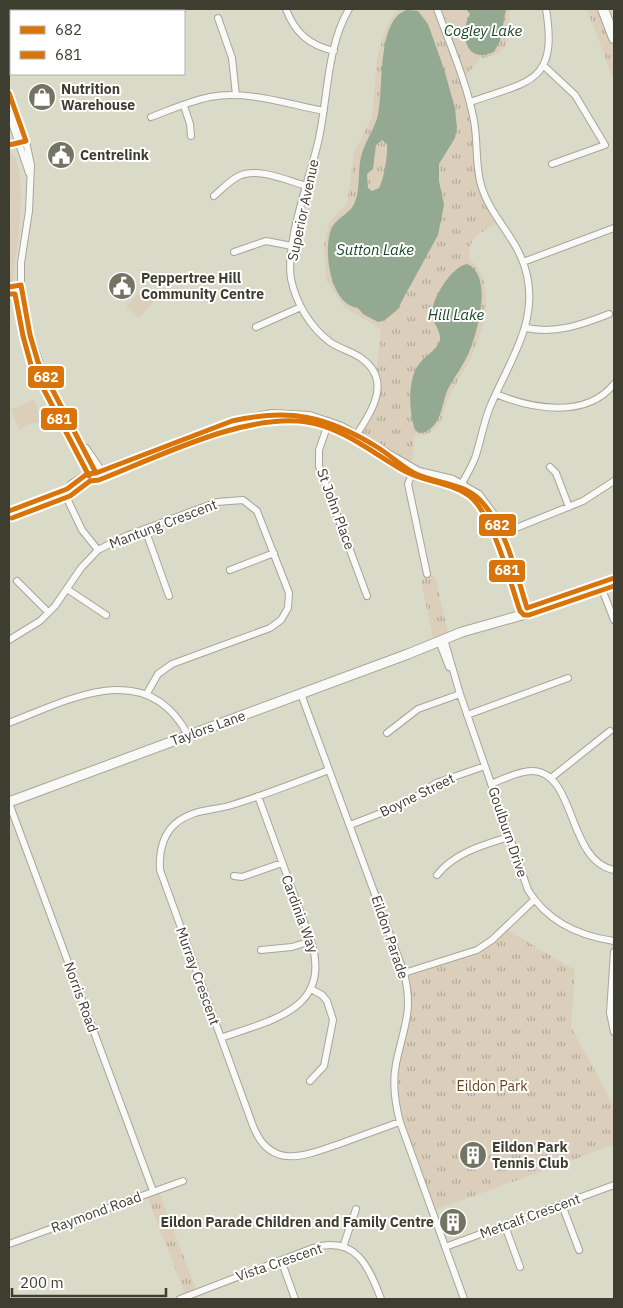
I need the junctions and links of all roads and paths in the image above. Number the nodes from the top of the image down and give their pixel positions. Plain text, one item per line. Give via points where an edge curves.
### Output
1 (286, 9) edge
2 (348, 9) edge
3 (437, 9) edge
4 (546, 9) edge
5 (603, 9) edge
6 (218, 18) dead end
7 (614, 38) edge
8 (334, 51) junction
9 (544, 66) junction
10 (9, 93) edge
11 (236, 95) junction
12 (470, 102) junction
13 (184, 106) junction
14 (324, 111) junction
15 (9, 114) edge
16 (151, 117) dead end
17 (191, 136) dead end
18 (552, 164) dead end
19 (29, 174) junction
20 (307, 186) junction
21 (214, 196) dead end
22 (614, 228) edge
23 (292, 246) junction
24 (234, 252) dead end
25 (524, 262) junction
26 (301, 307) junction
27 (609, 314) dead end
28 (256, 327) dead end
29 (526, 328) junction
30 (614, 384) edge
31 (496, 394) junction
32 (329, 421) junction
33 (357, 434) junction
34 (550, 467) dead end
35 (414, 471) junction
36 (98, 472) junction
37 (614, 481) edge
38 (461, 485) junction
39 (65, 490) junction
40 (569, 507) junction
41 (9, 512) edge
42 (145, 529) junction
43 (501, 534) junction
44 (98, 550) junction
45 (274, 554) junction
46 (230, 570) dead end
47 (427, 574) dead end
48 (614, 579) edge
49 (17, 581) dead end
50 (600, 584) junction
51 (67, 589) junction
52 (169, 596) dead end
53 (368, 596) dead end
54 (528, 611) junction
55 (48, 612) junction
56 (106, 615) dead end
57 (614, 620) edge
58 (9, 640) edge
59 (442, 642) junction
60 (568, 678) dead end
61 (301, 694) junction
62 (460, 694) junction
63 (146, 695) junction
64 (467, 715) junction
65 (9, 723) edge
66 (610, 731) dead end
67 (388, 733) dead end
68 (188, 735) junction
69 (484, 766) junction
70 (329, 770) junction
71 (551, 778) junction
72 (491, 784) junction
73 (258, 796) junction
74 (9, 802) edge
75 (350, 825) junction
76 (509, 837) junction
77 (282, 863) junction
78 (614, 870) edge
79 (436, 875) dead end
80 (234, 876) dead end
81 (534, 900) junction
82 (311, 941) junction
83 (614, 941) edge
84 (261, 950) dead end
85 (614, 952) edge
86 (404, 973) junction
87 (311, 990) junction
88 (614, 1032) edge
89 (221, 1038) junction
90 (310, 1081) dead end
91 (400, 1122) junction
92 (183, 1180) dead end
93 (614, 1185) edge
94 (153, 1191) junction
95 (562, 1205) junction
96 (356, 1209) dead end
97 (505, 1226) junction
98 (9, 1244) edge
99 (343, 1247) junction
100 (445, 1247) junction
101 (579, 1250) dead end
102 (281, 1260) junction
103 (520, 1267) dead end
104 (180, 1299) edge
105 (296, 1299) edge
106 (381, 1299) edge
107 (464, 1299) edge

1 - 8 street via 304,38
2 - 8 street, Superior Avenue
3 - 12 street
4 - 9 street via 550,46
5 - 7 main road
6 - 11 street via 232,58
8 - 14 street, Superior Avenue
9 - 12 street via 524,83
9 - 18 street via 582,104 605,145
10 - 19 street via 28,146
11 - 13 street
11 - 14 street
12 - 25 street via 478,173 484,194
13 - 16 street
13 - 17 street
14 - 20 street, Superior Avenue
15 - 19 street
19 - 36 street via 29,211 21,263 25,309 38,362
20 - 21 street via 262,174 247,174 236,178
20 - 23 street, Superior Avenue
22 - 25 street
23 - 24 street via 266,241
23 - 26 street, Superior Avenue via 291,280
25 - 29 street via 530,291
26 - 28 street
26 - 33 street, Superior Avenue via 322,335 361,358 375,376 378,389 376,403
27 - 29 street via 566,328
29 - 31 street
30 - 31 street via 601,396 558,408 525,405
31 - 38 street via 473,462
32 - 33 street
32 - 36 street via 291,413 254,415
32 - 53 street, St John Place via 319,450 319,466
33 - 35 street
34 - 40 street via 556,473
35 - 38 street
35 - 47 street via 408,484
36 - 39 street via 87,474
37 - 40 street
38 - 43 street via 484,500
39 - 41 street
39 - 44 street via 82,530
40 - 43 street
42 - 44 street, Mantung Crescent
42 - 45 street, Mantung Crescent via 217,502 242,500 261,517
42 - 52 street
43 - 54 street
44 - 51 street, Mantung Crescent
45 - 46 street
45 - 63 street, Mantung Crescent via 288,593 288,608 281,620 270,628 172,664 154,680
48 - 50 main road, Taylors Lane
49 - 55 street
50 - 54 main road, Taylors Lane
50 - 57 street
51 - 55 street, Mantung Crescent
51 - 56 street
54 - 59 main road, Taylors Lane
55 - 58 street, Mantung Crescent via 33,626
59 - 61 main road, Taylors Lane
59 - 62 street, Goulburn Drive
60 - 64 street
61 - 68 main road, Taylors Lane
61 - 70 street, Eildon Parade
62 - 64 street, Goulburn Drive
62 - 67 street via 418,709
63 - 65 street via 122,689 103,690
63 - 68 street via 169,709
64 - 69 street, Goulburn Drive
66 - 71 street
68 - 74 main road, Taylors Lane
69 - 72 street, Goulburn Drive
69 - 75 street, Boyne Street via 444,780 407,803
70 - 73 street, Murray Crescent
70 - 75 street, Eildon Parade
71 - 72 street via 532,771
71 - 78 street via 588,853 598,863
72 - 76 street, Goulburn Drive
73 - 77 street, Cardinia Way
73 - 89 street, Murray Crescent via 186,816 170,830 161,850 162,877
74 - 94 street, Norris Road
75 - 86 street, Eildon Parade
76 - 79 street via 459,857
76 - 81 street, Goulburn Drive
77 - 80 street via 242,877
77 - 82 street, Cardinia Way
81 - 83 street, Goulburn Drive via 566,926 586,936
81 - 86 street via 477,950
82 - 84 street via 292,947
82 - 87 street, Cardinia Way via 317,962
85 - 88 street via 610,1013
86 - 91 street, Eildon Parade via 409,1010 394,1081
87 - 89 street via 290,1012
87 - 90 street via 325,998 333,1020 323,1069
89 - 91 street, Murray Crescent via 256,1134 275,1153 288,1157 305,1156
91 - 100 street, Eildon Parade
92 - 94 street, Raymond Road
93 - 95 street, Metcalf Crescent
94 - 98 street, Raymond Road
95 - 97 street, Metcalf Crescent
95 - 101 street
96 - 99 street
97 - 100 street, Metcalf Crescent
97 - 103 street
99 - 102 street, Vista Crescent via 322,1246
99 - 106 street, Vista Crescent via 366,1263
100 - 107 street, Eildon Parade
102 - 104 street, Vista Crescent
102 - 105 street

